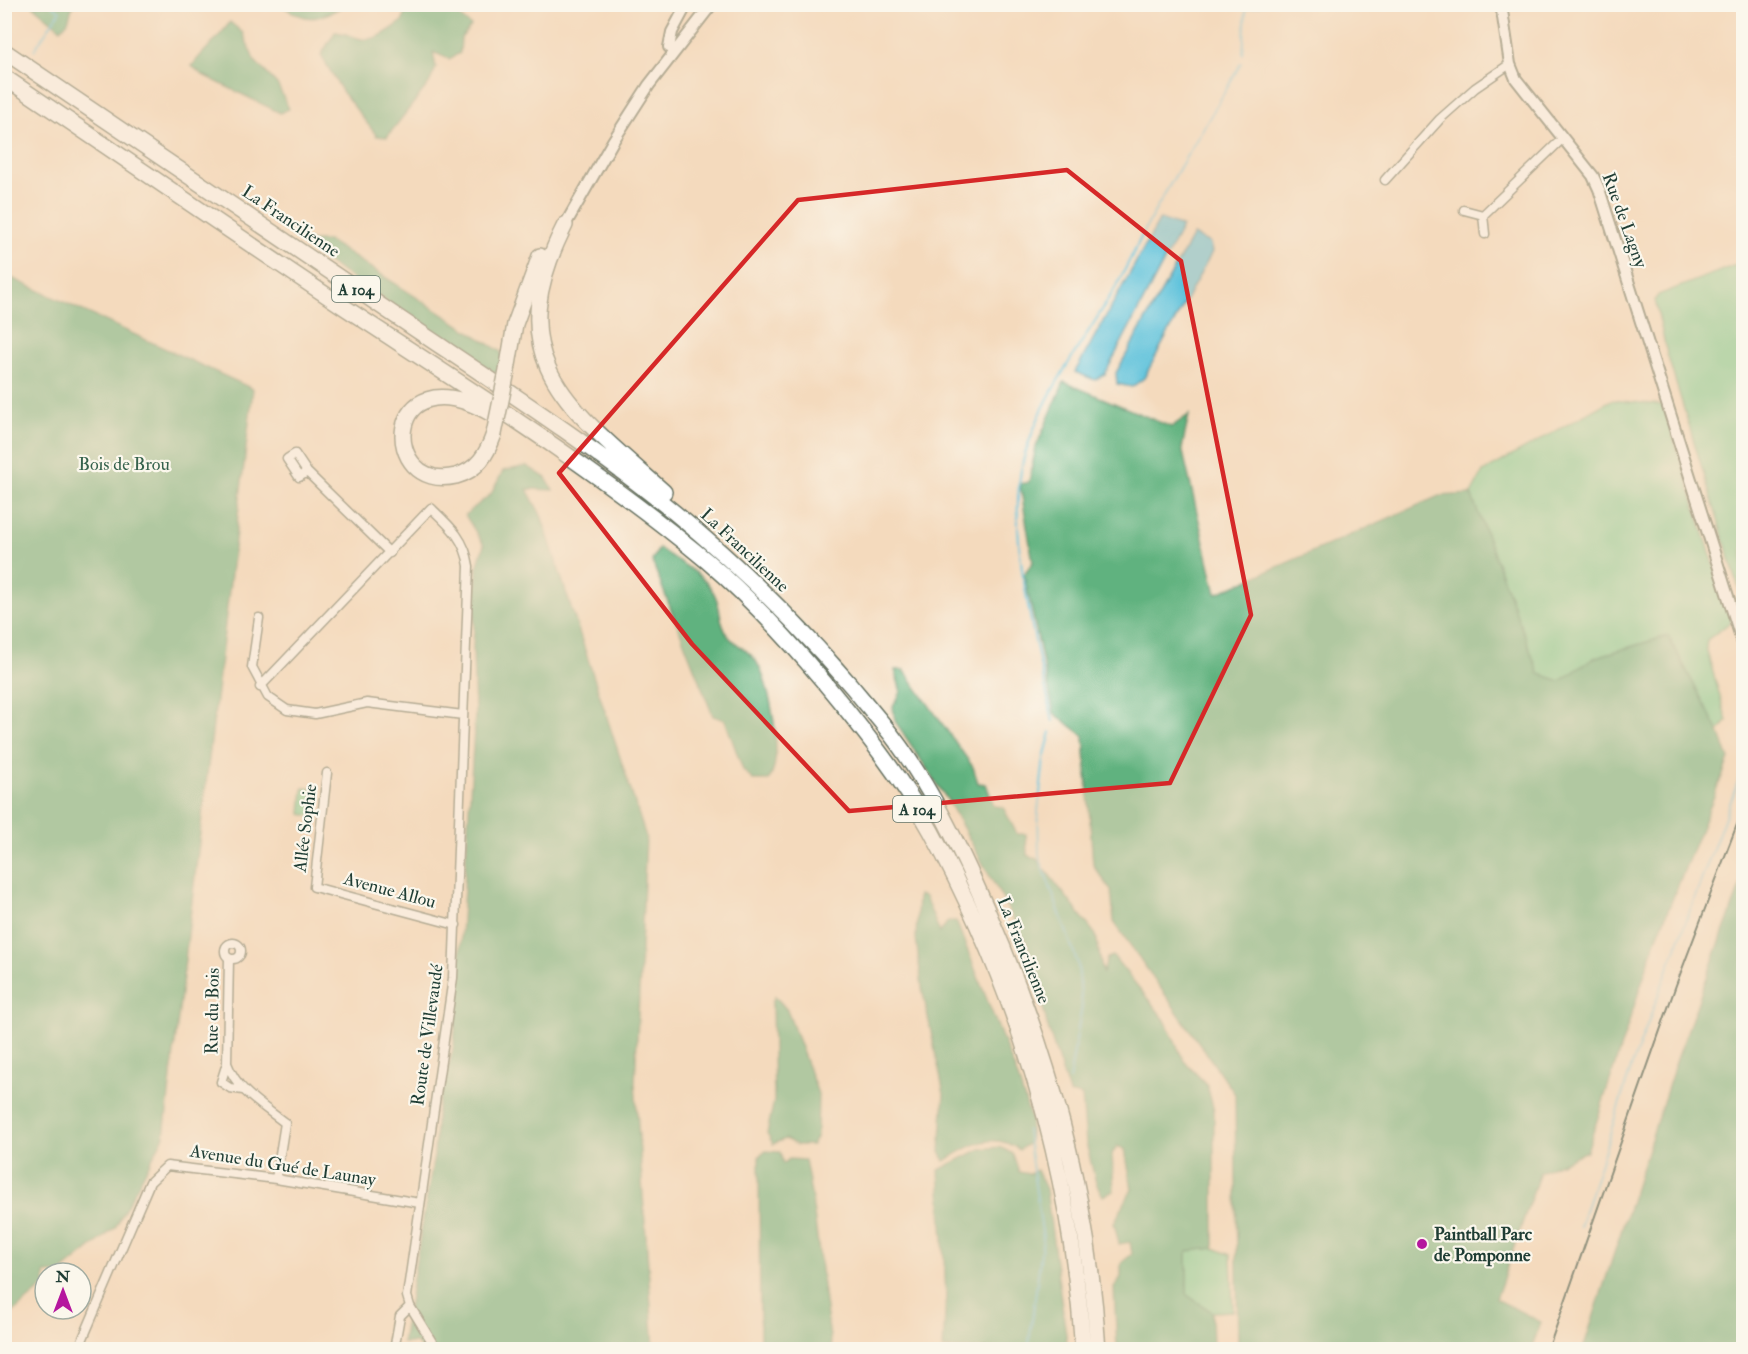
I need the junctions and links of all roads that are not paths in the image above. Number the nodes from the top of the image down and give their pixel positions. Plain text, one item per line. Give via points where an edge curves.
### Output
1 (687, 4) edge
2 (710, 4) edge
3 (1501, 4) edge
4 (669, 47) junction
5 (4, 51) edge
6 (1510, 64) junction
7 (4, 77) edge
8 (1563, 138) junction
9 (1385, 180) dead end
10 (1464, 210) dead end
11 (1483, 215) junction
12 (561, 223) junction
13 (1485, 234) dead end
14 (510, 415) junction
15 (307, 472) dead end
16 (700, 535) junction
17 (390, 553) junction
18 (259, 618) dead end
19 (1743, 646) edge
20 (260, 687) junction
21 (463, 715) junction
22 (327, 773) dead end
23 (314, 887) joint
24 (456, 925) junction
25 (229, 958) dead end
26 (276, 1179) junction
27 (420, 1203) junction
28 (410, 1306) junction
29 (78, 1350) edge
30 (394, 1350) edge
31 (437, 1350) edge
32 (1083, 1350) edge
33 (1098, 1350) edge

1 - 4 main road via 672,32
2 - 4 main road
2 - 12 main road via 649,85
3 - 6 main road, Rue de Lagny
4 - 12 main road via 644,79
5 - 16 highway, La Francilienne / A 104 via 478,372 628,477
6 - 8 main road, Rue de Lagny via 1516,80
6 - 9 street via 1440,119
7 - 14 highway, La Francilienne / A 104
8 - 11 street
8 - 19 main road, Rue de Lagny via 1599,189
10 - 11 street
11 - 13 street
12 - 14 highway, bridge via 522,302 507,371 494,434 489,449 467,472 448,478 428,475 415,467 406,453 402,438 405,421 428,399 458,398 491,414
12 - 16 highway via 536,307 538,340 549,369 573,408 696,521
14 - 32 highway, La Francilienne / A 104 via 657,521 759,610 842,704 929,828 990,953 1019,1024 1037,1084 1066,1208
15 - 17 street
16 - 33 highway, La Francilienne / A 104 via 778,607 885,726 928,790 965,860 1028,1010 1052,1081 1081,1207
17 - 20 street
17 - 21 street, Route de Villevaudé via 430,508 462,540 470,566
18 - 20 street via 252,661
20 - 21 street via 277,705 300,714 367,703
21 - 24 street, Route de Villevaudé
22 - 23 street, Allée Sophie
23 - 24 street, Avenue Allou
24 - 27 street, Route de Villevaudé via 453,978
25 - 26 street, Rue du Bois via 227,1063 221,1082 243,1090 285,1123
26 - 27 street, Avenue du Gué de Launay
26 - 29 street, Avenue du Gué de Launay via 166,1166 150,1182
27 - 28 street, Route de Villevaudé via 407,1285
28 - 30 street via 400,1316
28 - 31 street, Route de Villevaudé

